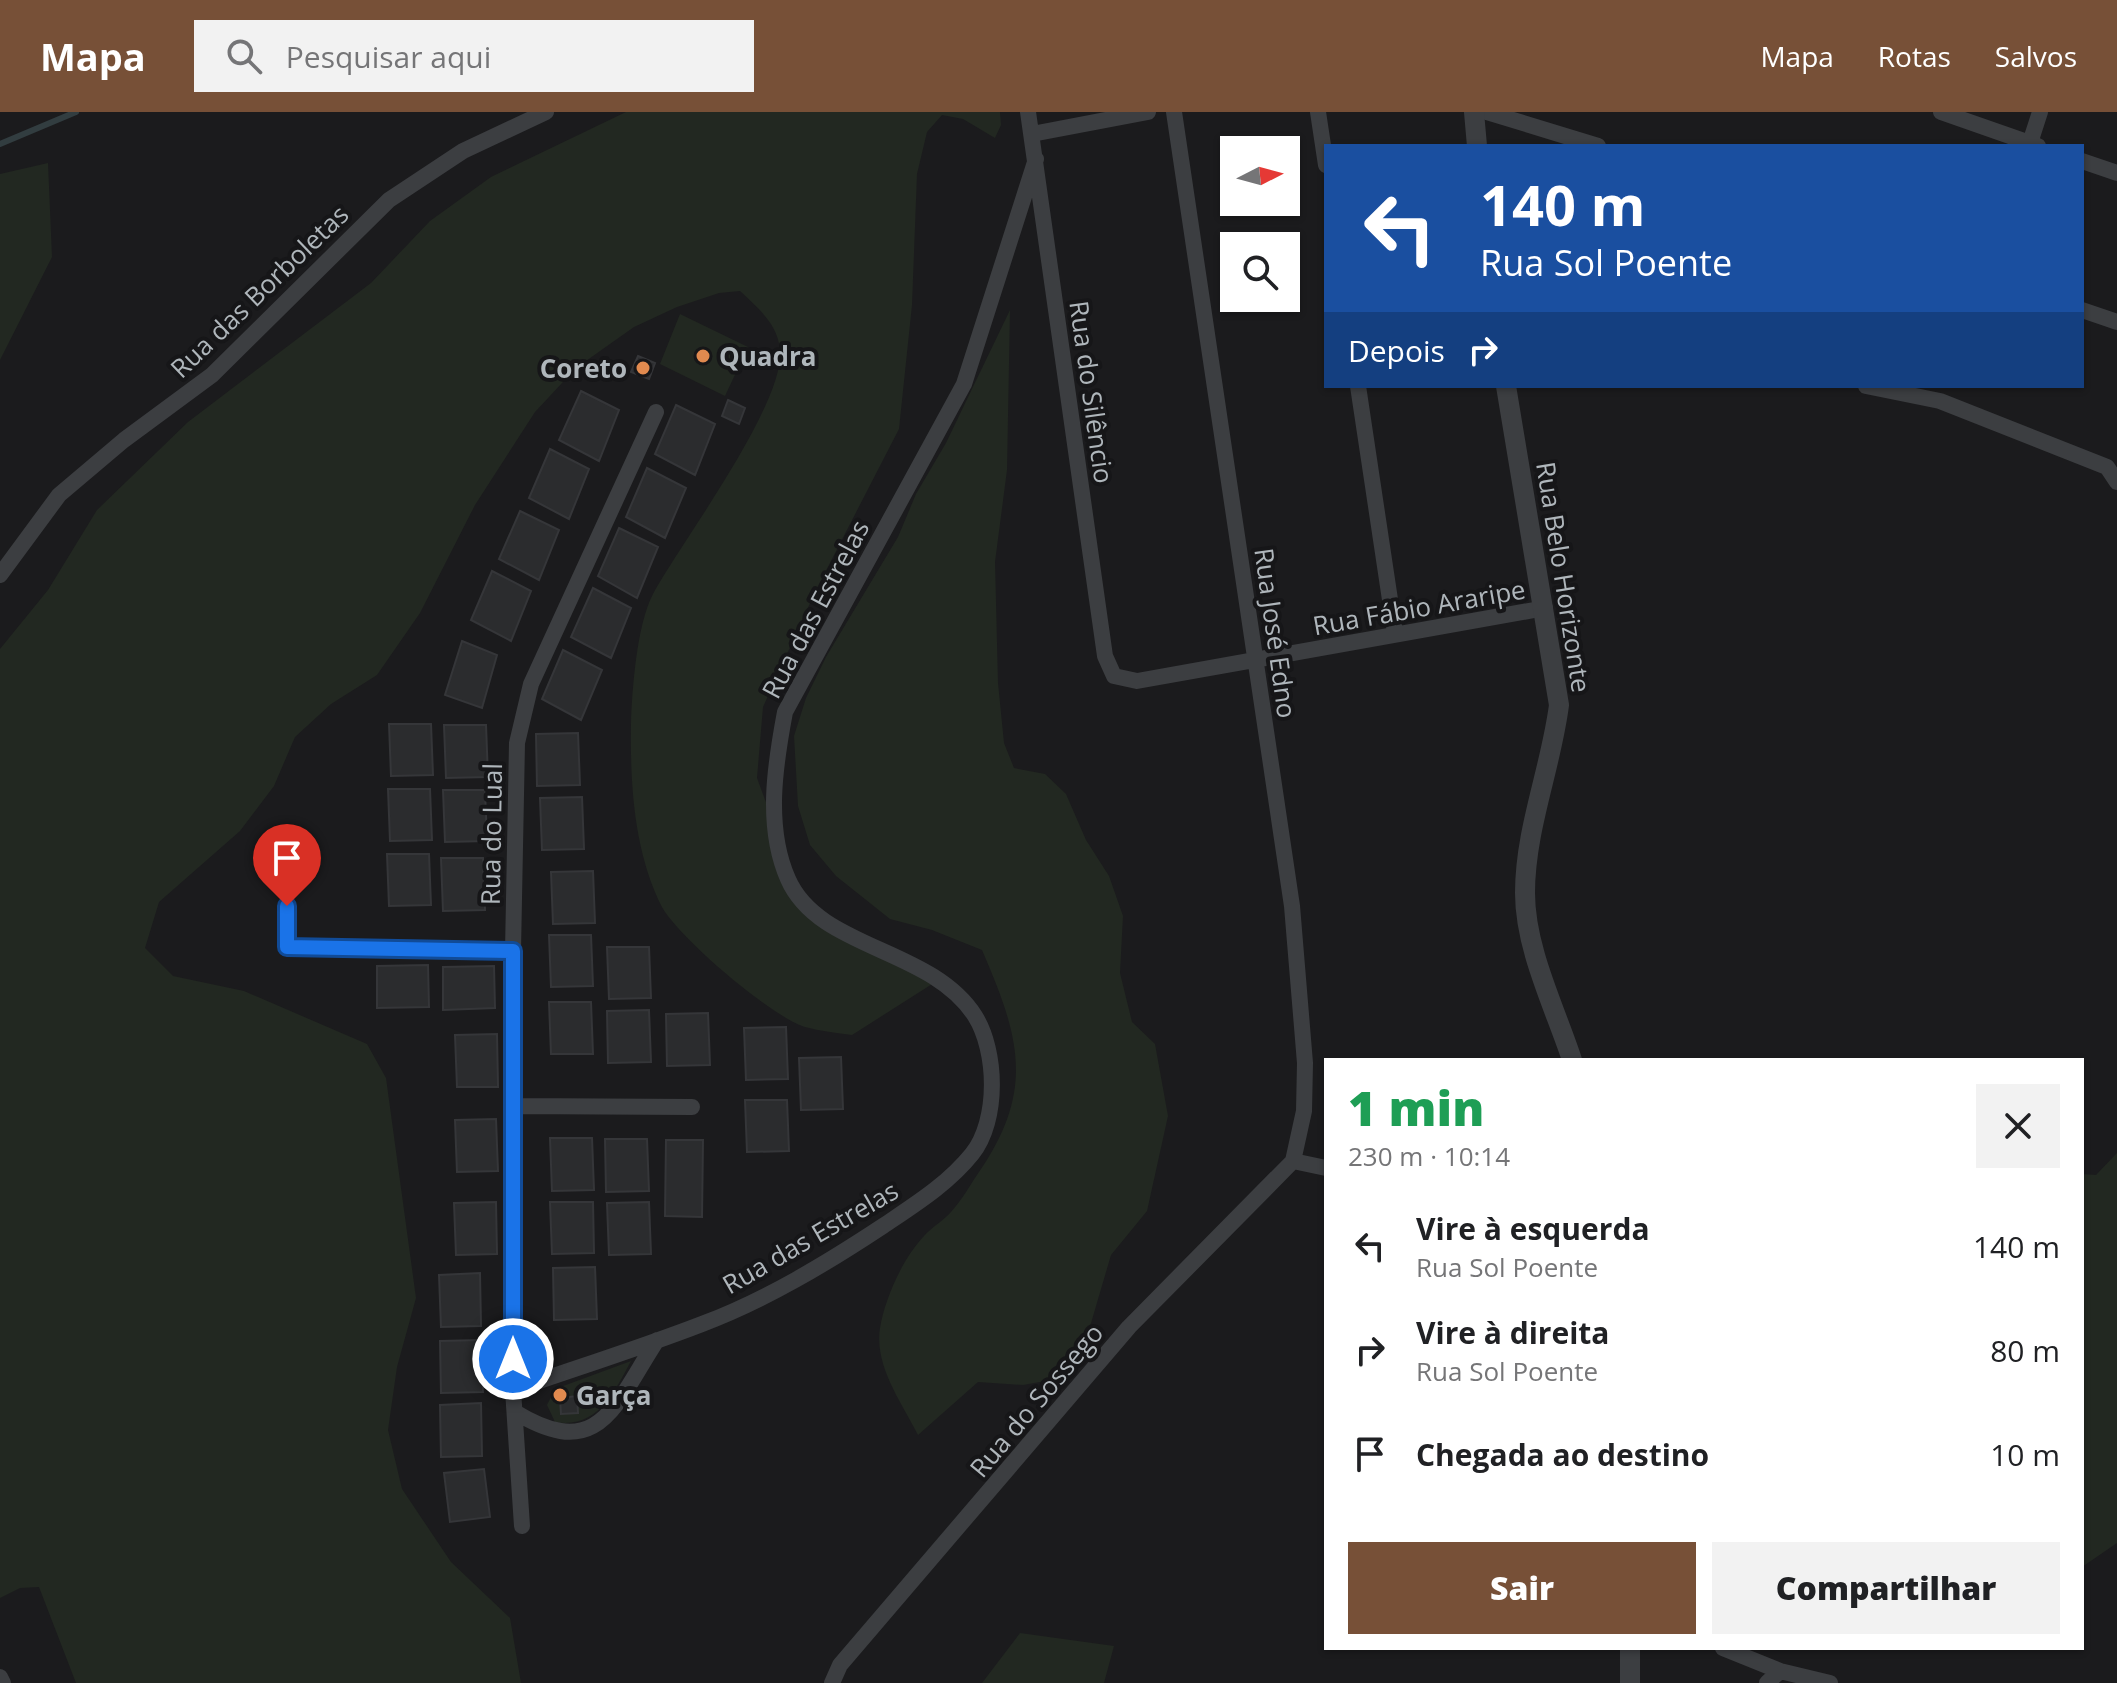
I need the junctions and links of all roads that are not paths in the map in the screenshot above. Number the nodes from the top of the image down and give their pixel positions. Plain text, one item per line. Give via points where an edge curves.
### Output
1 (546, 112) edge
2 (1028, 112) edge
3 (1148, 112) edge
4 (1174, 112) edge
5 (1318, 112) edge
6 (1474, 112) edge
7 (1487, 112) edge
8 (1941, 112) edge
9 (2040, 112) edge
10 (1032, 134) junction
11 (1477, 144) edge
12 (1591, 144) edge
13 (2030, 144) edge
14 (2033, 144) edge
15 (1324, 152) edge
16 (1036, 159) junction
17 (2084, 162) edge
18 (2117, 173) edge
19 (2084, 311) edge
20 (2117, 322) edge
21 (1358, 388) edge
22 (1506, 388) edge
23 (1885, 388) edge
24 (1943, 394) edge
25 (656, 412) dead end
26 (2112, 464) edge
27 (2117, 482) edge
28 (0, 575) edge
29 (1545, 608) junction
30 (1395, 633) junction
31 (1255, 662) junction
32 (1114, 676) joint
33 (287, 906) dead end
34 (513, 951) junction
35 (1571, 1058) edge
36 (513, 1106) junction
37 (692, 1107) dead end
38 (1293, 1161) junction
39 (1324, 1168) edge
40 (657, 1340) junction
41 (513, 1390) junction
42 (515, 1412) junction
43 (522, 1526) dead end
44 (1630, 1650) edge
45 (1728, 1650) edge
46 (1780, 1671) junction
47 (0, 1677) edge
48 (3, 1683) edge
49 (832, 1683) edge
50 (1630, 1683) edge
51 (1767, 1683) edge
52 (1830, 1683) edge

1 - 28 street, Rua das Borboletas via 463,151 389,200 212,375 59,495
2 - 10 street, Rua do Silêncio
3 - 10 street
4 - 31 street, Rua José Edno
5 - 15 street
6 - 11 street
7 - 12 street
8 - 13 street
9 - 14 street
10 - 16 street, Rua do Silêncio
16 - 32 street, Rua do Silêncio via 1105,656
16 - 40 street, Rua das Estrelas via 964,384 785,712 774,773 775,824 788,879 803,903 823,921 940,979 974,1015 991,1051 991,1107 974,1152 929,1196 791,1282
17 - 18 street
19 - 20 street
21 - 30 street
22 - 29 street, Rua Belo Horizonte
23 - 24 street
24 - 26 street
25 - 34 street, Rua do Lual via 531,684 517,743
26 - 27 street
29 - 30 street, Rua Fábio Araripe
29 - 35 street, Rua Belo Horizonte via 1559,705 1553,750 1530,833 1525,895 1530,930
30 - 31 street, Rua Fábio Araripe
31 - 32 street, Rua Fábio Araripe via 1137,681
31 - 38 street, Rua José Edno via 1303,1015 1304,1111
33 - 34 street via 287,947
34 - 36 street, Rua do Lual
36 - 37 street
36 - 41 street, Rua do Lual
38 - 39 street
38 - 49 street, Rua do Sossego via 1129,1327 840,1665
40 - 41 street, Rua das Estrelas
40 - 42 street via 608,1416 595,1427 569,1434 541,1428
41 - 42 street, Rua do Lual
42 - 43 street, Rua do Lual
44 - 50 street
45 - 46 street
46 - 51 street
46 - 52 street
47 - 48 street

